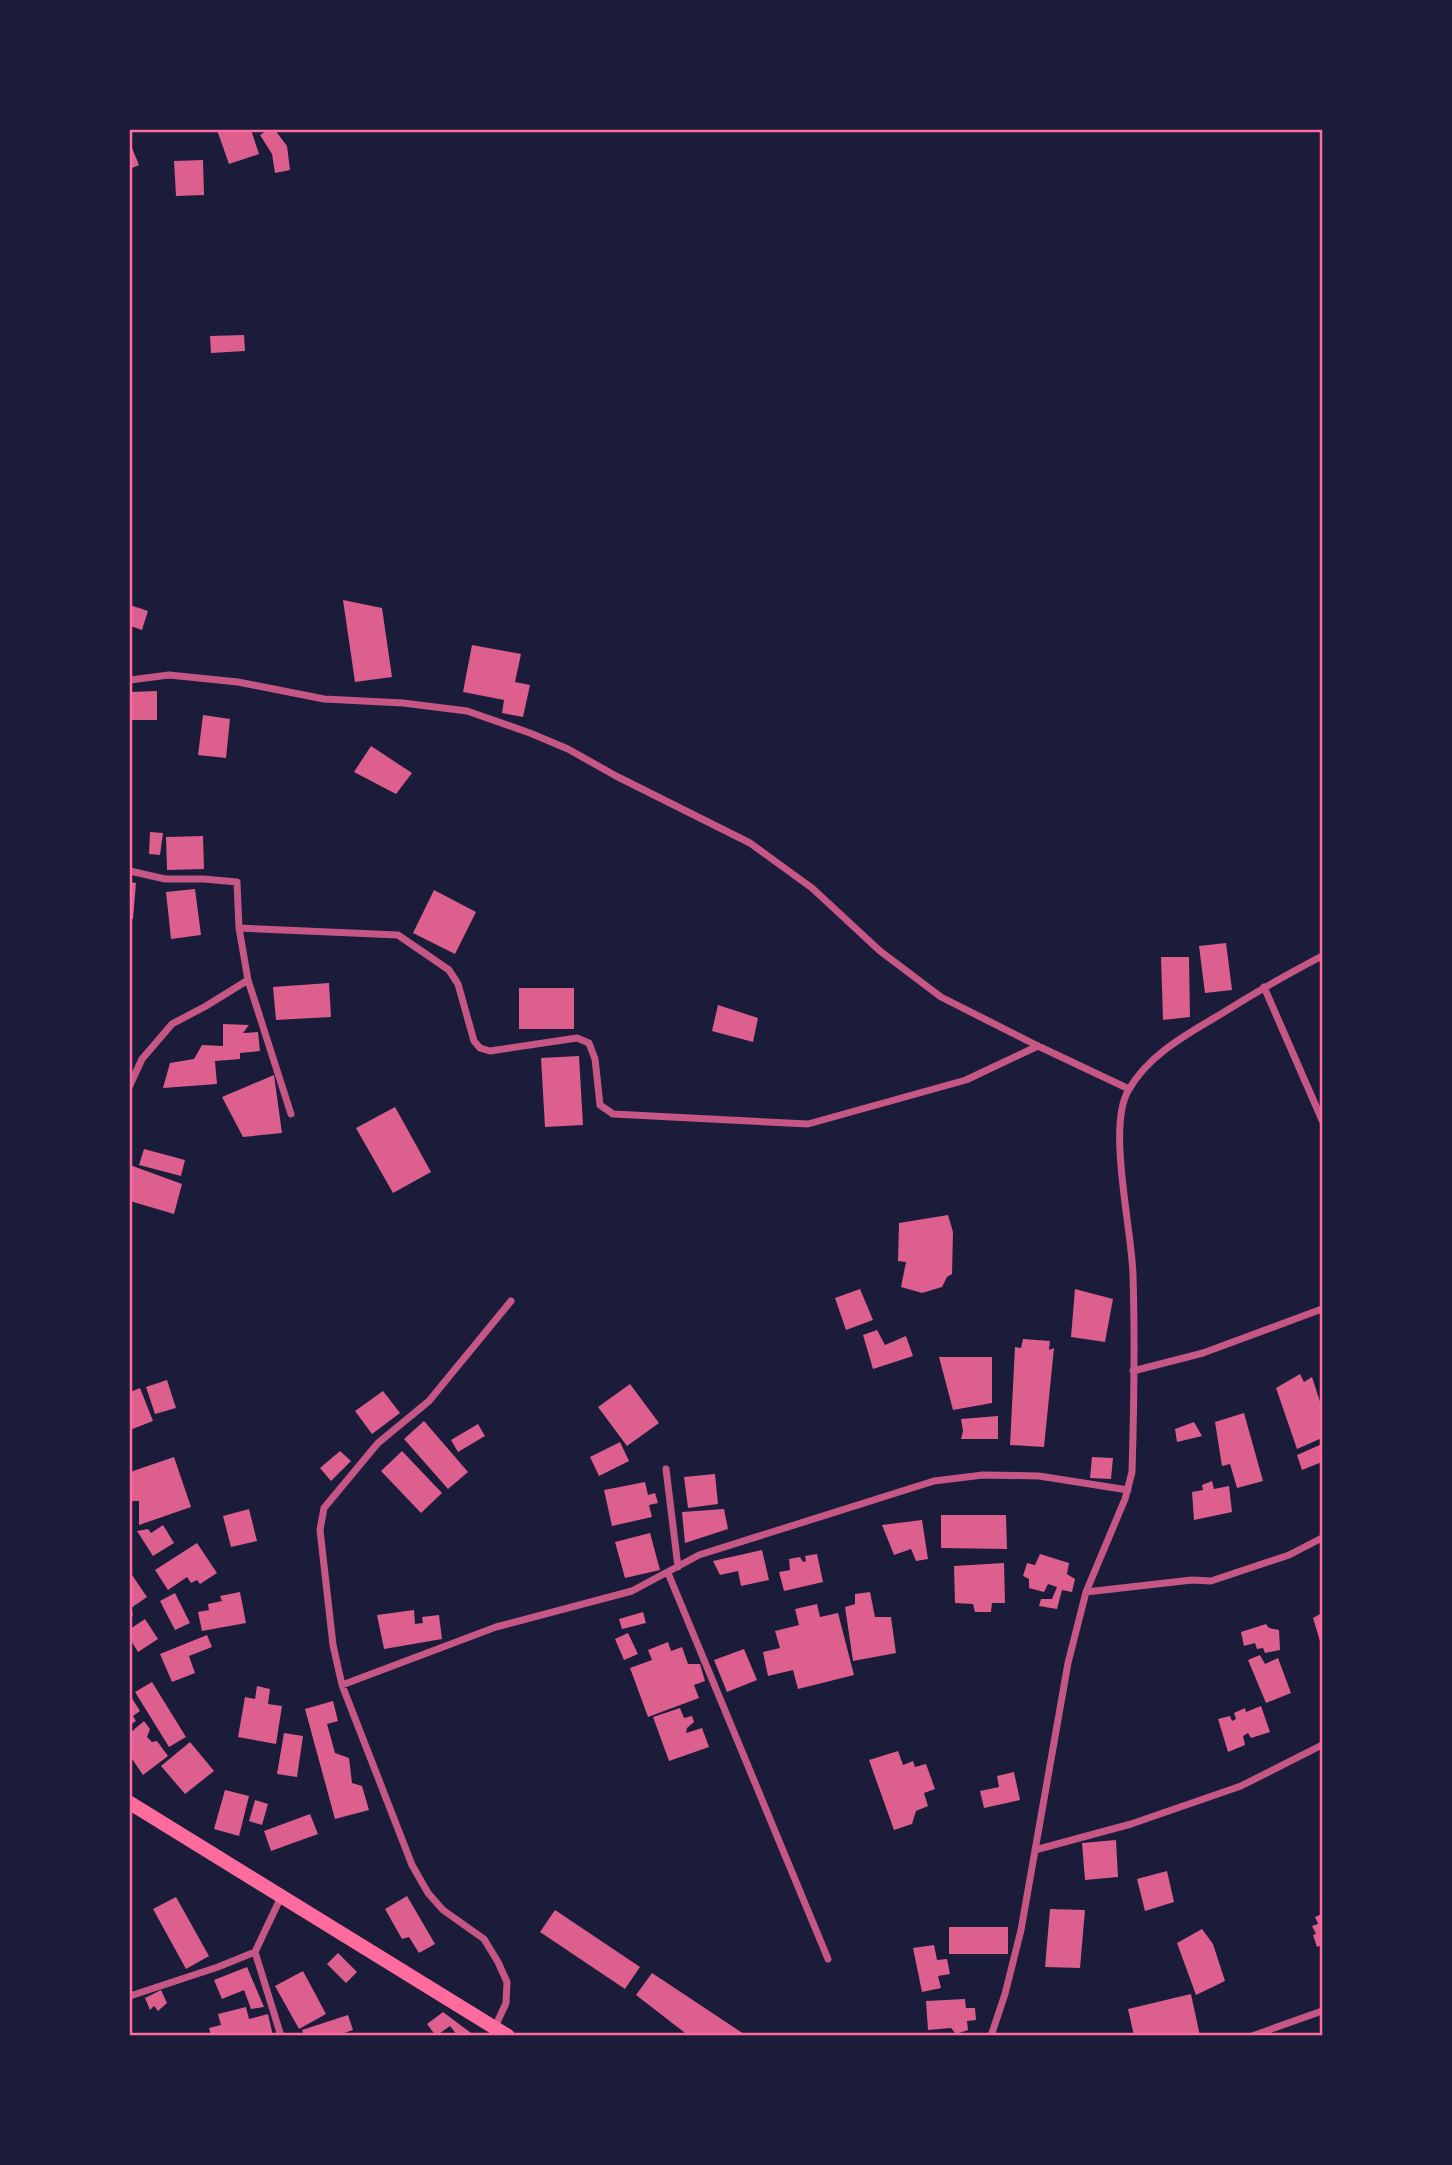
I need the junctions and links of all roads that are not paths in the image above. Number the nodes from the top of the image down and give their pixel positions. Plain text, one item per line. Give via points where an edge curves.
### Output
1 (130, 680) edge
2 (130, 872) edge
3 (239, 928) junction
4 (1322, 956) edge
5 (248, 981) junction
6 (1264, 987) junction
7 (1038, 1046) junction
8 (130, 1085) edge
9 (1129, 1089) junction
10 (291, 1114) dead end
11 (1322, 1120) edge
12 (511, 1301) dead end
13 (1322, 1308) edge
14 (1133, 1371) junction
15 (666, 1469) dead end
16 (1128, 1490) junction
17 (1322, 1538) edge
18 (678, 1567) junction
19 (668, 1573) junction
20 (1086, 1592) junction
21 (342, 1685) junction
22 (1322, 1745) edge
23 (130, 1804) edge
24 (1035, 1850) junction
25 (281, 1897) junction
26 (255, 1952) junction
27 (828, 1959) dead end
28 (130, 1996) edge
29 (1322, 2011) edge
30 (495, 2028) junction
31 (281, 2035) edge
32 (508, 2035) edge
33 (992, 2035) edge
34 (1252, 2035) edge

1 - 7 street via 169,675 238,682 324,699 467,711 530,733 750,843 812,888 880,951 940,997
2 - 3 street via 165,879 237,882
3 - 5 street
3 - 7 street via 398,935 449,970 480,1048 490,1051 577,1038 589,1043 600,1105 613,1114 808,1124 966,1080
4 - 6 street
5 - 8 street via 172,1024 142,1059
5 - 10 street
6 - 9 street via 1168,1046
6 - 11 street
7 - 9 street
9 - 14 street via 1119,1130 1133,1272
12 - 21 street via 429,1401 378,1443 324,1508 320,1530
13 - 14 street via 1203,1353
14 - 16 street
15 - 18 street
16 - 18 street via 1039,1476 983,1475 934,1481 699,1555
16 - 20 street
17 - 20 street via 1289,1555 1211,1581
18 - 19 street
19 - 21 street via 632,1591 496,1627
19 - 27 street
20 - 24 street via 1068,1663
21 - 30 street via 412,1865 443,1910 484,1939 507,1982 506,2003
22 - 24 street via 1241,1786 1131,1824
23 - 25 main road
24 - 33 street via 1021,1930
25 - 26 street
25 - 30 main road
26 - 28 street
26 - 31 street
29 - 34 street
30 - 32 main road

